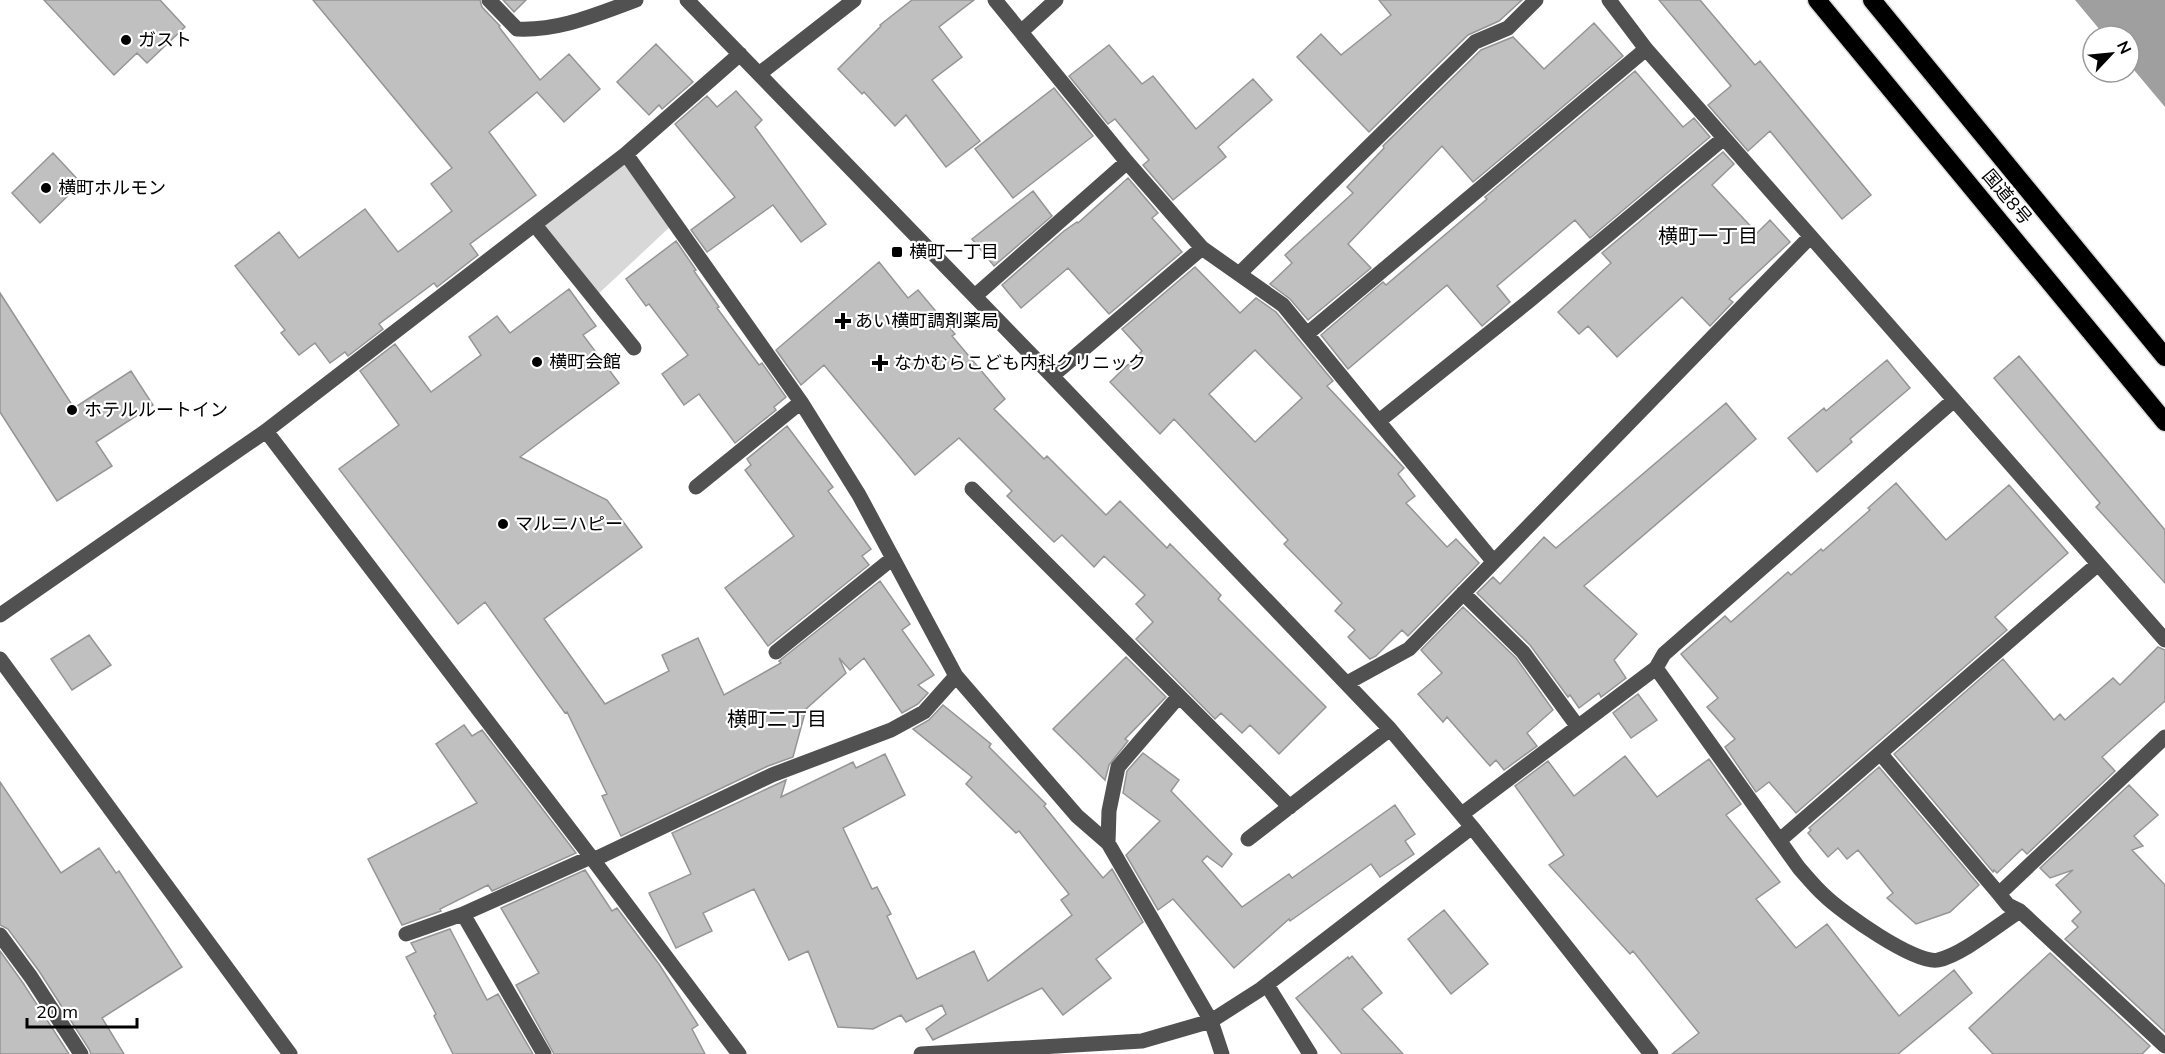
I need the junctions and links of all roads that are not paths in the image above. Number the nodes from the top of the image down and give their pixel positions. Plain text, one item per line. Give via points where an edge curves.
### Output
1 (489, 0) edge
2 (636, 0) edge
3 (687, 0) edge
4 (854, 0) edge
5 (995, 0) edge
6 (1056, 0) edge
7 (1536, 0) edge
8 (1609, 0) edge
9 (1817, 0) edge
10 (1872, 0) edge
11 (1022, 31) junction
12 (1646, 49) junction
13 (740, 54) junction
14 (759, 74) junction
15 (1724, 138) junction
16 (626, 154) junction
17 (1127, 162) junction
18 (535, 225) junction
19 (1810, 237) junction
20 (1202, 248) junction
21 (1240, 273) junction
22 (975, 296) junction
23 (1307, 334) junction
24 (634, 348) dead end
25 (2165, 357) edge
26 (1053, 376) junction
27 (1954, 400) junction
28 (801, 402) junction
29 (1379, 421) junction
30 (2165, 422) edge
31 (266, 431) junction
32 (696, 487) dead end
33 (972, 489) dead end
34 (893, 558) junction
35 (1493, 561) junction
36 (2098, 564) junction
37 (1464, 593) junction
38 (0, 615) edge
39 (2165, 640) edge
40 (776, 652) dead end
41 (0, 659) edge
42 (1656, 668) junction
43 (956, 676) junction
44 (1347, 683) junction
45 (1179, 696) junction
46 (1578, 727) junction
47 (1390, 729) junction
48 (2165, 737) edge
49 (1880, 753) junction
50 (1290, 807) junction
51 (1462, 814) junction
52 (1472, 827) junction
53 (1248, 839) dead end
54 (1780, 840) junction
55 (1107, 843) junction
56 (592, 858) junction
57 (1999, 894) junction
58 (2020, 911) junction
59 (463, 914) junction
60 (406, 934) dead end
61 (0, 935) edge
62 (1267, 985) junction
63 (1211, 1021) junction
64 (2165, 1046) edge
65 (81, 1054) edge
66 (290, 1054) edge
67 (544, 1054) edge
68 (739, 1054) edge
69 (921, 1054) edge
70 (1222, 1054) edge
71 (1310, 1054) edge
72 (1651, 1054) edge

1 - 2 street via 517,28 538,30 568,24
3 - 13 street
4 - 14 street
5 - 11 street
6 - 11 street
7 - 21 street via 1508,28 1475,42
8 - 12 street
9 - 30 highway, 国道8号
10 - 25 highway, 国道8号
11 - 17 street
12 - 15 street
12 - 23 street
13 - 14 street
13 - 16 street
14 - 22 street
15 - 19 street
15 - 29 street
16 - 18 street
16 - 28 street
17 - 20 street
17 - 22 street
18 - 24 street
18 - 31 street
19 - 27 street
19 - 35 street
20 - 21 street
20 - 26 street
21 - 23 street via 1283,305
22 - 26 street
23 - 29 street
26 - 44 street
27 - 36 street
27 - 42 street via 1664,654
28 - 32 street
28 - 34 street
29 - 35 street
31 - 38 street
31 - 56 street
33 - 45 street
34 - 40 street
34 - 43 street
35 - 37 street
36 - 39 street
36 - 49 street
37 - 44 street via 1409,650
37 - 46 street via 1523,652
41 - 66 street
42 - 46 street
42 - 54 street
43 - 55 street via 1077,816
43 - 56 street via 924,712 891,730 772,775
44 - 47 street
45 - 50 street
45 - 55 street via 1118,767
46 - 51 street
47 - 50 street
47 - 51 street
48 - 57 street
49 - 54 street
49 - 57 street
50 - 53 street
51 - 52 street
52 - 62 street
52 - 72 street
54 - 58 street via 1823,895 1850,917 1922,960 1937,960 1964,949
55 - 63 street
56 - 59 street
56 - 68 street
57 - 58 street
58 - 64 street
59 - 60 street
59 - 67 street
61 - 65 street
62 - 63 street
62 - 71 street
63 - 69 street via 1142,1041
63 - 70 street

